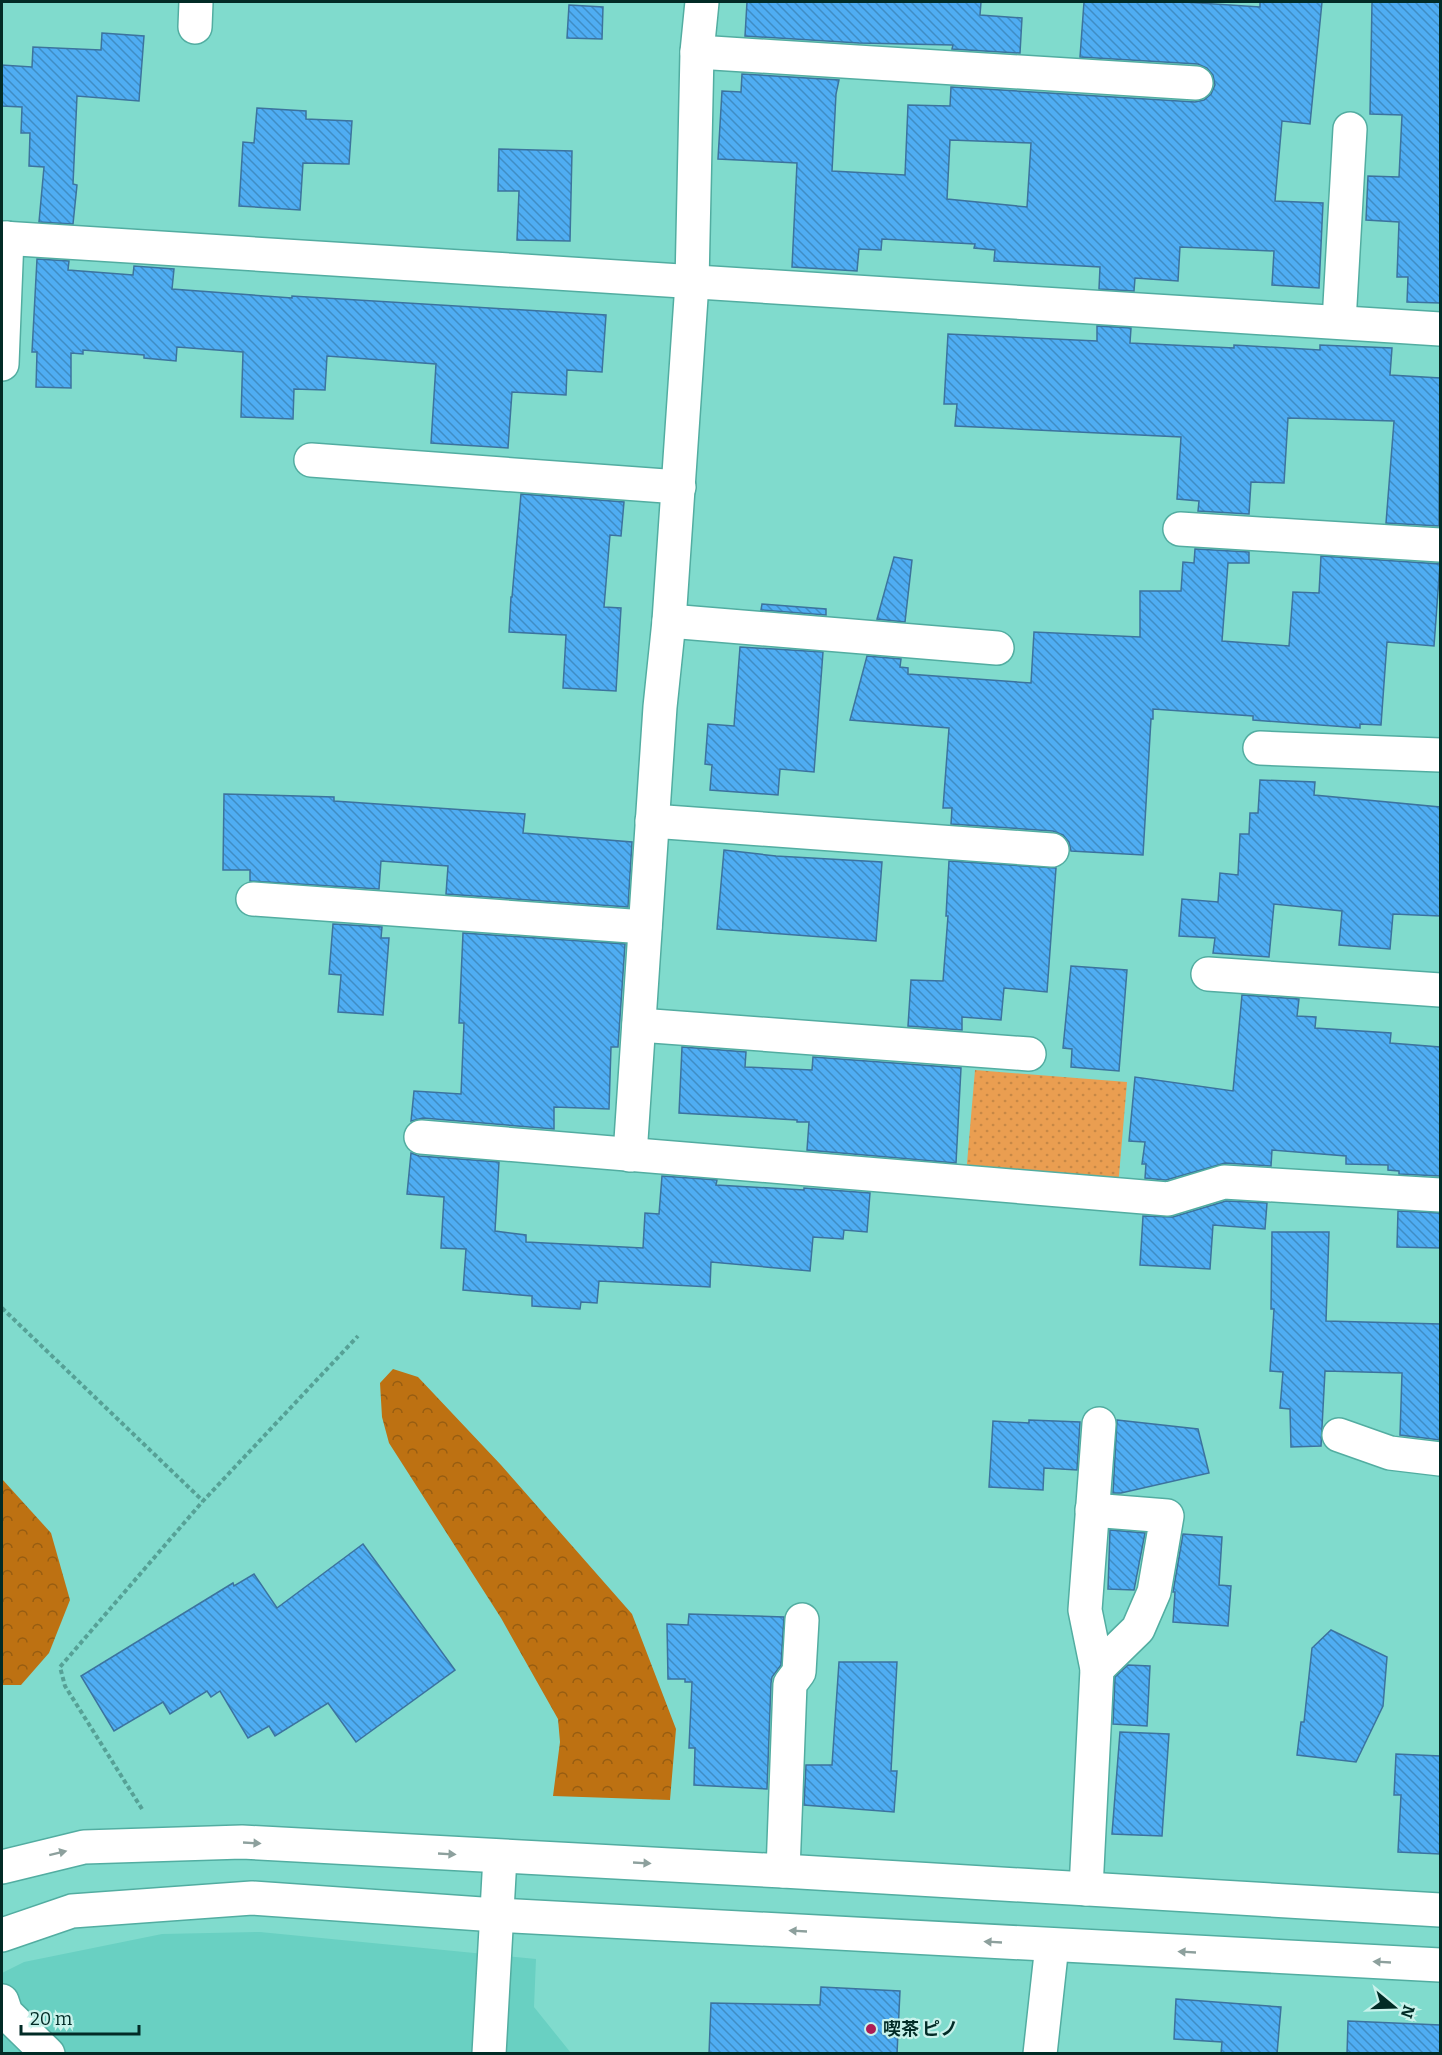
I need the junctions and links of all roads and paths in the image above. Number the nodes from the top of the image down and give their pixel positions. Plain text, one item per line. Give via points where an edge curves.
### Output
1 (702, 2) edge
2 (697, 52) junction
3 (1196, 83) dead end
4 (1350, 129) dead end
5 (4, 238) edge
6 (692, 283) junction
7 (1338, 322) junction
8 (1440, 329) edge
9 (2, 364) edge
10 (311, 460) dead end
11 (678, 487) junction
12 (1180, 529) dead end
13 (1440, 545) edge
14 (669, 621) junction
15 (997, 648) dead end
16 (1260, 748) dead end
17 (1440, 755) edge
18 (652, 821) junction
19 (1052, 850) dead end
20 (253, 899) dead end
21 (645, 927) junction
22 (1208, 974) dead end
23 (1440, 990) edge
24 (639, 1025) junction
25 (1029, 1054) dead end
26 (421, 1137) dead end
27 (630, 1155) junction
28 (1440, 1195) edge
29 (2, 1308) edge
30 (358, 1336) dead end
31 (1099, 1424) dead end
32 (1339, 1435) dead end
33 (1440, 1459) edge
34 (203, 1501) junction
35 (1092, 1510) junction
36 (802, 1620) dead end
37 (1097, 1669) junction
38 (165, 1845) junction
39 (500, 1857) junction
40 (2, 1868) edge
41 (783, 1870) junction
42 (1086, 1889) junction
43 (1440, 1910) edge
44 (496, 1915) junction
45 (2, 1935) edge
46 (1052, 1945) junction
47 (1440, 1965) edge
48 (2, 2001) edge
49 (48, 2054) edge
50 (489, 2054) edge
51 (1040, 2054) edge

1 - 2 street
2 - 3 street
2 - 6 street
4 - 7 street
5 - 6 street
5 - 9 street
6 - 7 street
6 - 11 street
7 - 8 street
10 - 11 street
11 - 14 street
12 - 13 street
14 - 15 street
14 - 18 street
16 - 17 street
18 - 19 street
18 - 21 street
20 - 21 street
21 - 24 street
22 - 23 street
24 - 25 street
24 - 27 street
26 - 27 street
27 - 28 street via 1168,1199 1224,1182
29 - 34 path
30 - 34 path
31 - 35 street
32 - 33 street via 1389,1453
34 - 38 path via 60,1667 65,1686
35 - 37 street via 1085,1610
35 - 37 street via 1167,1516 1154,1592 1138,1629
36 - 41 street via 799,1672 790,1684
37 - 42 street
38 -> 39 street via 242,1842
40 -> 38 street via 84,1847
39 -> 41 street
39 - 44 street
41 - 42 street
42 - 43 street
44 - 45 street via 252,1898 72,1911
46 -> 44 street
44 - 50 street
47 -> 46 street
46 - 51 street
48 - 49 street via 6,2013

